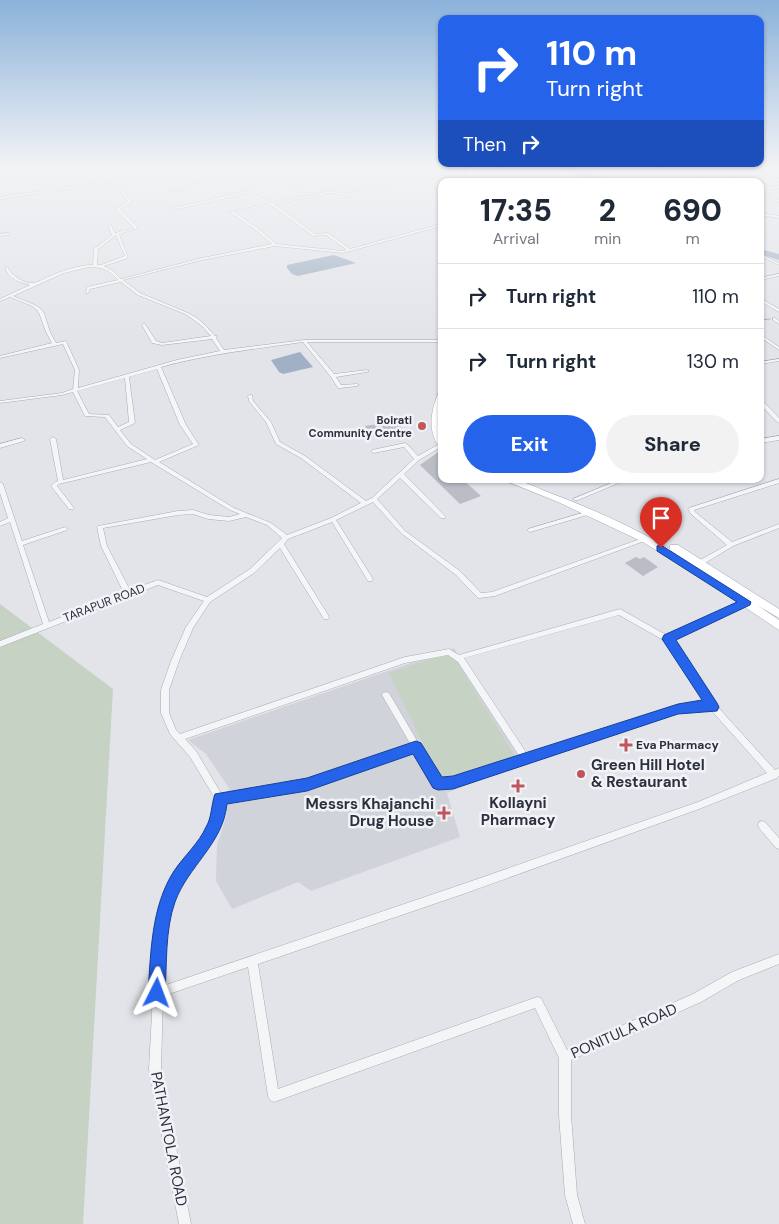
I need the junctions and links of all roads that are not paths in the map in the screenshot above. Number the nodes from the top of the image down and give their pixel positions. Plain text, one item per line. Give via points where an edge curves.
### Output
1 (131, 223) edge
2 (247, 223) edge
3 (298, 223) edge
4 (110, 226) dead end
5 (438, 226) edge
6 (9, 234) dead end
7 (116, 234) junction
8 (0, 236) edge
9 (275, 245) junction
10 (349, 250) junction
11 (764, 257) edge
12 (779, 264) edge
13 (95, 266) junction
14 (101, 266) junction
15 (6, 268) dead end
16 (779, 275) edge
17 (764, 278) edge
18 (121, 280) junction
19 (35, 285) junction
20 (87, 292) dead end
21 (11, 296) junction
22 (0, 300) edge
23 (764, 302) edge
24 (771, 306) junction
25 (779, 306) edge
26 (779, 311) edge
27 (779, 317) edge
28 (779, 323) edge
29 (144, 325) dead end
30 (215, 337) junction
31 (764, 338) edge
32 (438, 341) edge
33 (304, 342) junction
34 (54, 343) junction
35 (779, 349) edge
36 (224, 352) junction
37 (0, 357) edge
38 (779, 360) edge
39 (764, 361) edge
40 (160, 367) junction
41 (367, 371) dead end
42 (333, 376) junction
43 (127, 378) junction
44 (357, 385) dead end
45 (75, 391) junction
46 (250, 396) dead end
47 (0, 402) edge
48 (764, 405) edge
49 (438, 409) edge
50 (779, 420) edge
51 (116, 429) junction
52 (438, 438) edge
53 (779, 438) edge
54 (53, 439) dead end
55 (22, 440) dead end
56 (764, 440) edge
57 (0, 446) edge
58 (438, 446) edge
59 (374, 451) dead end
60 (417, 459) junction
61 (153, 461) junction
62 (401, 475) junction
63 (779, 481) edge
64 (62, 482) junction
65 (520, 483) edge
66 (532, 483) edge
67 (616, 483) edge
68 (0, 484) edge
69 (550, 492) junction
70 (2, 499) edge
71 (374, 499) junction
72 (576, 500) junction
73 (365, 503) junction
74 (71, 508) dead end
75 (589, 513) junction
76 (245, 514) junction
77 (443, 517) dead end
78 (12, 519) junction
79 (333, 519) junction
80 (0, 524) edge
81 (779, 526) edge
82 (65, 529) dead end
83 (530, 530) dead end
84 (286, 538) junction
85 (645, 539) junction
86 (20, 544) junction
87 (280, 544) junction
88 (731, 545) junction
89 (696, 565) junction
90 (370, 579) dead end
91 (128, 593) junction
92 (208, 600) junction
93 (746, 602) junction
94 (779, 614) edge
95 (326, 617) dead end
96 (47, 625) junction
97 (779, 626) edge
98 (668, 639) junction
99 (1, 642) edge
100 (462, 656) dead end
101 (386, 695) dead end
102 (713, 707) junction
103 (178, 738) junction
104 (416, 747) junction
105 (526, 759) junction
106 (776, 773) edge
107 (220, 799) junction
108 (762, 824) dead end
109 (779, 845) edge
110 (779, 958) edge
111 (252, 961) junction
112 (157, 993) junction
113 (565, 1057) junction
114 (185, 1224) edge
115 (579, 1224) edge

1 - 7 street via 136,228
2 - 9 street
3 - 10 street via 314,235 327,234
4 - 7 street
5 - 10 street
6 - 8 street
7 - 13 street via 97,246
7 - 14 street via 127,257
9 - 10 street via 340,252
9 - 18 street
11 - 12 street
13 - 14 street
13 - 19 street
14 - 18 street
15 - 19 street via 16,280
16 - 17 street
18 - 20 street via 88,288
18 - 30 street via 140,295 174,306 199,319
19 - 21 street
21 - 22 street
21 - 34 street via 42,310
23 - 24 street
24 - 25 street
24 - 26 street
27 - 28 street via 774,319
29 - 30 street via 154,342 162,344
30 - 36 street
31 - 35 street
32 - 33 street
33 - 36 street
33 - 42 street
34 - 37 street
34 - 45 street via 64,342 70,353 77,370
36 - 40 street
38 - 39 street
40 - 43 street
40 - 61 street via 183,425 196,445
41 - 42 street
42 - 44 street via 340,387
43 - 45 street
43 - 51 street via 132,423
45 - 47 street
45 - 51 street via 87,415 107,416
46 - 73 street via 278,442
48 - 50 street
49 - 52 main road via 435,422
51 - 61 street via 130,445
53 - 56 street
54 - 64 street
55 - 57 street
58 - 60 street
59 - 60 street via 405,445
60 - 62 street
61 - 64 street
61 - 76 street
62 - 71 street
62 - 77 street
63 - 88 street via 691,509
64 - 74 street via 54,486
65 - 69 main road
66 - 69 main road
67 - 72 street
68 - 70 street
69 - 72 main road
69 - 75 main road
70 - 78 street
71 - 73 street
71 - 85 street via 403,532 458,573 480,596 494,594
72 - 89 main road via 644,530
73 - 79 street
75 - 83 street
75 - 85 main road
76 - 84 street via 268,524
76 - 91 street via 229,519 192,512 178,513 100,527 104,546
78 - 80 street
78 - 86 street
79 - 84 street
79 - 90 street
81 - 88 street
82 - 86 street
84 - 87 street
85 - 89 main road
86 - 96 street
87 - 92 street via 252,571
87 - 95 street
88 - 89 street
89 - 93 main road
89 - 94 main road
91 - 92 street, TARAPUR ROAD via 158,582
91 - 96 street, TARAPUR ROAD
92 - 103 street via 190,627 166,690 165,713
93 - 97 main road
93 - 98 street
96 - 99 street, TARAPUR ROAD
98 - 100 street via 620,612
98 - 102 street
101 - 104 street
102 - 105 street via 678,709
102 - 106 street
103 - 105 street via 405,660 449,652 461,660
103 - 107 street via 207,774
104 - 105 street via 438,784
104 - 107 street via 307,784
106 - 111 street via 699,805
107 - 112 street, PATHANTOLA ROAD via 218,817 211,834 180,876 167,901 160,942
108 - 109 street
110 - 113 street, PONITULA ROAD
111 - 112 street
111 - 113 street via 274,1096 537,1002
112 - 114 street, PATHANTOLA ROAD via 155,1069
113 - 115 street, PONITULA ROAD via 565,1115 571,1186

